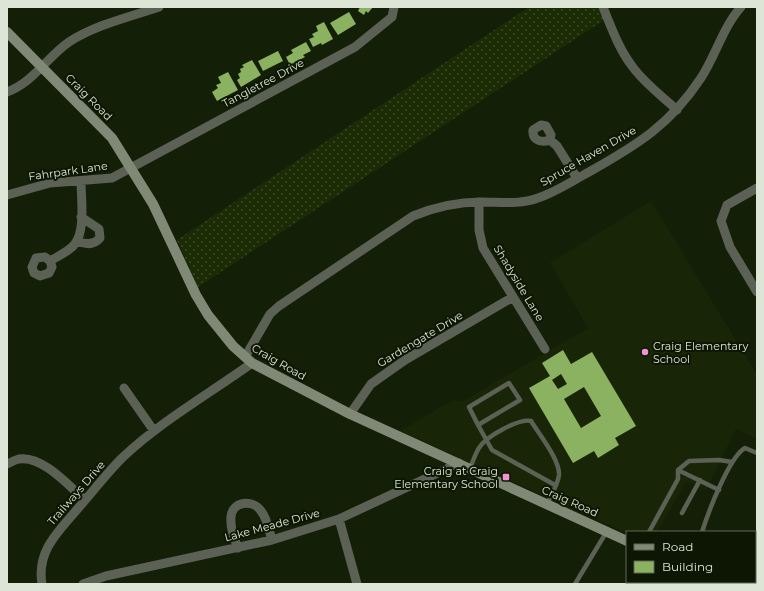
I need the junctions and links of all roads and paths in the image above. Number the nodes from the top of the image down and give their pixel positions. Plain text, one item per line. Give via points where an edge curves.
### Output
1 (159, 7) edge
2 (394, 7) edge
3 (603, 7) edge
4 (741, 7) edge
5 (136, 11) edge
6 (7, 32) edge
7 (42, 67) junction
8 (7, 92) edge
9 (677, 110) junction
10 (550, 140) dead end
11 (131, 168) junction
12 (577, 178) junction
13 (81, 181) junction
14 (757, 188) edge
15 (7, 195) edge
16 (479, 202) junction
17 (81, 217) junction
18 (77, 241) junction
19 (50, 261) dead end
20 (757, 292) edge
21 (513, 298) junction
22 (545, 350) dead end
23 (248, 360) junction
24 (124, 388) dead end
25 (350, 414) junction
26 (478, 425) junction
27 (154, 431) junction
28 (486, 440) junction
29 (757, 453) edge
30 (732, 462) junction
31 (459, 463) junction
32 (7, 464) edge
33 (470, 469) junction
34 (678, 470) junction
35 (700, 480) junction
36 (555, 485) junction
37 (719, 490) junction
38 (85, 500) junction
39 (547, 504) junction
40 (682, 513) dead end
41 (339, 520) junction
42 (702, 530) edge
43 (607, 531) junction
44 (650, 531) edge
45 (272, 540) junction
46 (626, 540) edge
47 (238, 548) junction
48 (42, 584) edge
49 (83, 584) edge
50 (356, 584) edge
51 (576, 584) edge

1 - 5 street
2 - 11 street, Tangletree Drive via 392,17 355,47
3 - 9 street via 620,47 631,65
4 - 9 street, Spruce Haven Drive via 729,21 702,76
5 - 7 street via 82,34
6 - 7 main road, Craig Road
7 - 8 street via 20,87
7 - 11 main road, Craig Road via 112,138
9 - 12 street, Spruce Haven Drive via 638,143
10 - 12 street via 557,146
11 - 13 street, Fahrpark Lane via 112,178
11 - 23 main road, Craig Road via 153,204 204,310
12 - 16 street, Spruce Haven Drive via 558,190 518,203
13 - 15 street, Fahrpark Lane via 42,184
13 - 17 street
14 - 20 street via 727,205 721,221 730,247
16 - 21 street, Shadyside Lane via 479,230 483,248
16 - 23 street, Spruce Haven Drive via 431,208 413,216 279,306 270,314
17 - 18 street
17 - 18 street via 99,229 100,238 90,244
18 - 19 street
21 - 22 street, Shadyside Lane
21 - 25 street, Gardengate Drive via 405,360 376,380
23 - 25 main road, Craig Road
23 - 27 street, Trailways Drive
24 - 27 street
25 - 31 main road, Craig Road
26 - 26 lane via 520,400 509,382 469,407
26 - 28 lane
27 - 38 street, Trailways Drive via 122,458
28 - 33 lane via 479,447
28 - 36 lane via 492,450
28 - 36 lane via 516,422 531,421 559,470
29 - 30 lane via 745,448 739,451
30 - 34 lane via 689,461
30 - 37 lane
31 - 33 main road, Craig Road
31 - 41 street, Lake Meade Drive
32 - 38 street via 20,459 38,462 54,472
33 - 39 main road, Craig Road
34 - 35 lane
34 - 44 lane via 678,479
35 - 37 lane
35 - 40 lane
36 - 39 lane
37 - 42 lane
38 - 48 street, Trailways Drive via 54,536 45,552 39,570
39 - 43 main road, Craig Road
41 - 45 street, Lake Meade Drive
41 - 50 street
43 - 46 main road, Craig Road
43 - 51 lane
45 - 47 street, Lake Meade Drive
45 - 47 street via 263,513 258,506 248,502 239,505 231,515 231,527
47 - 49 street, Lake Meade Drive via 106,576

